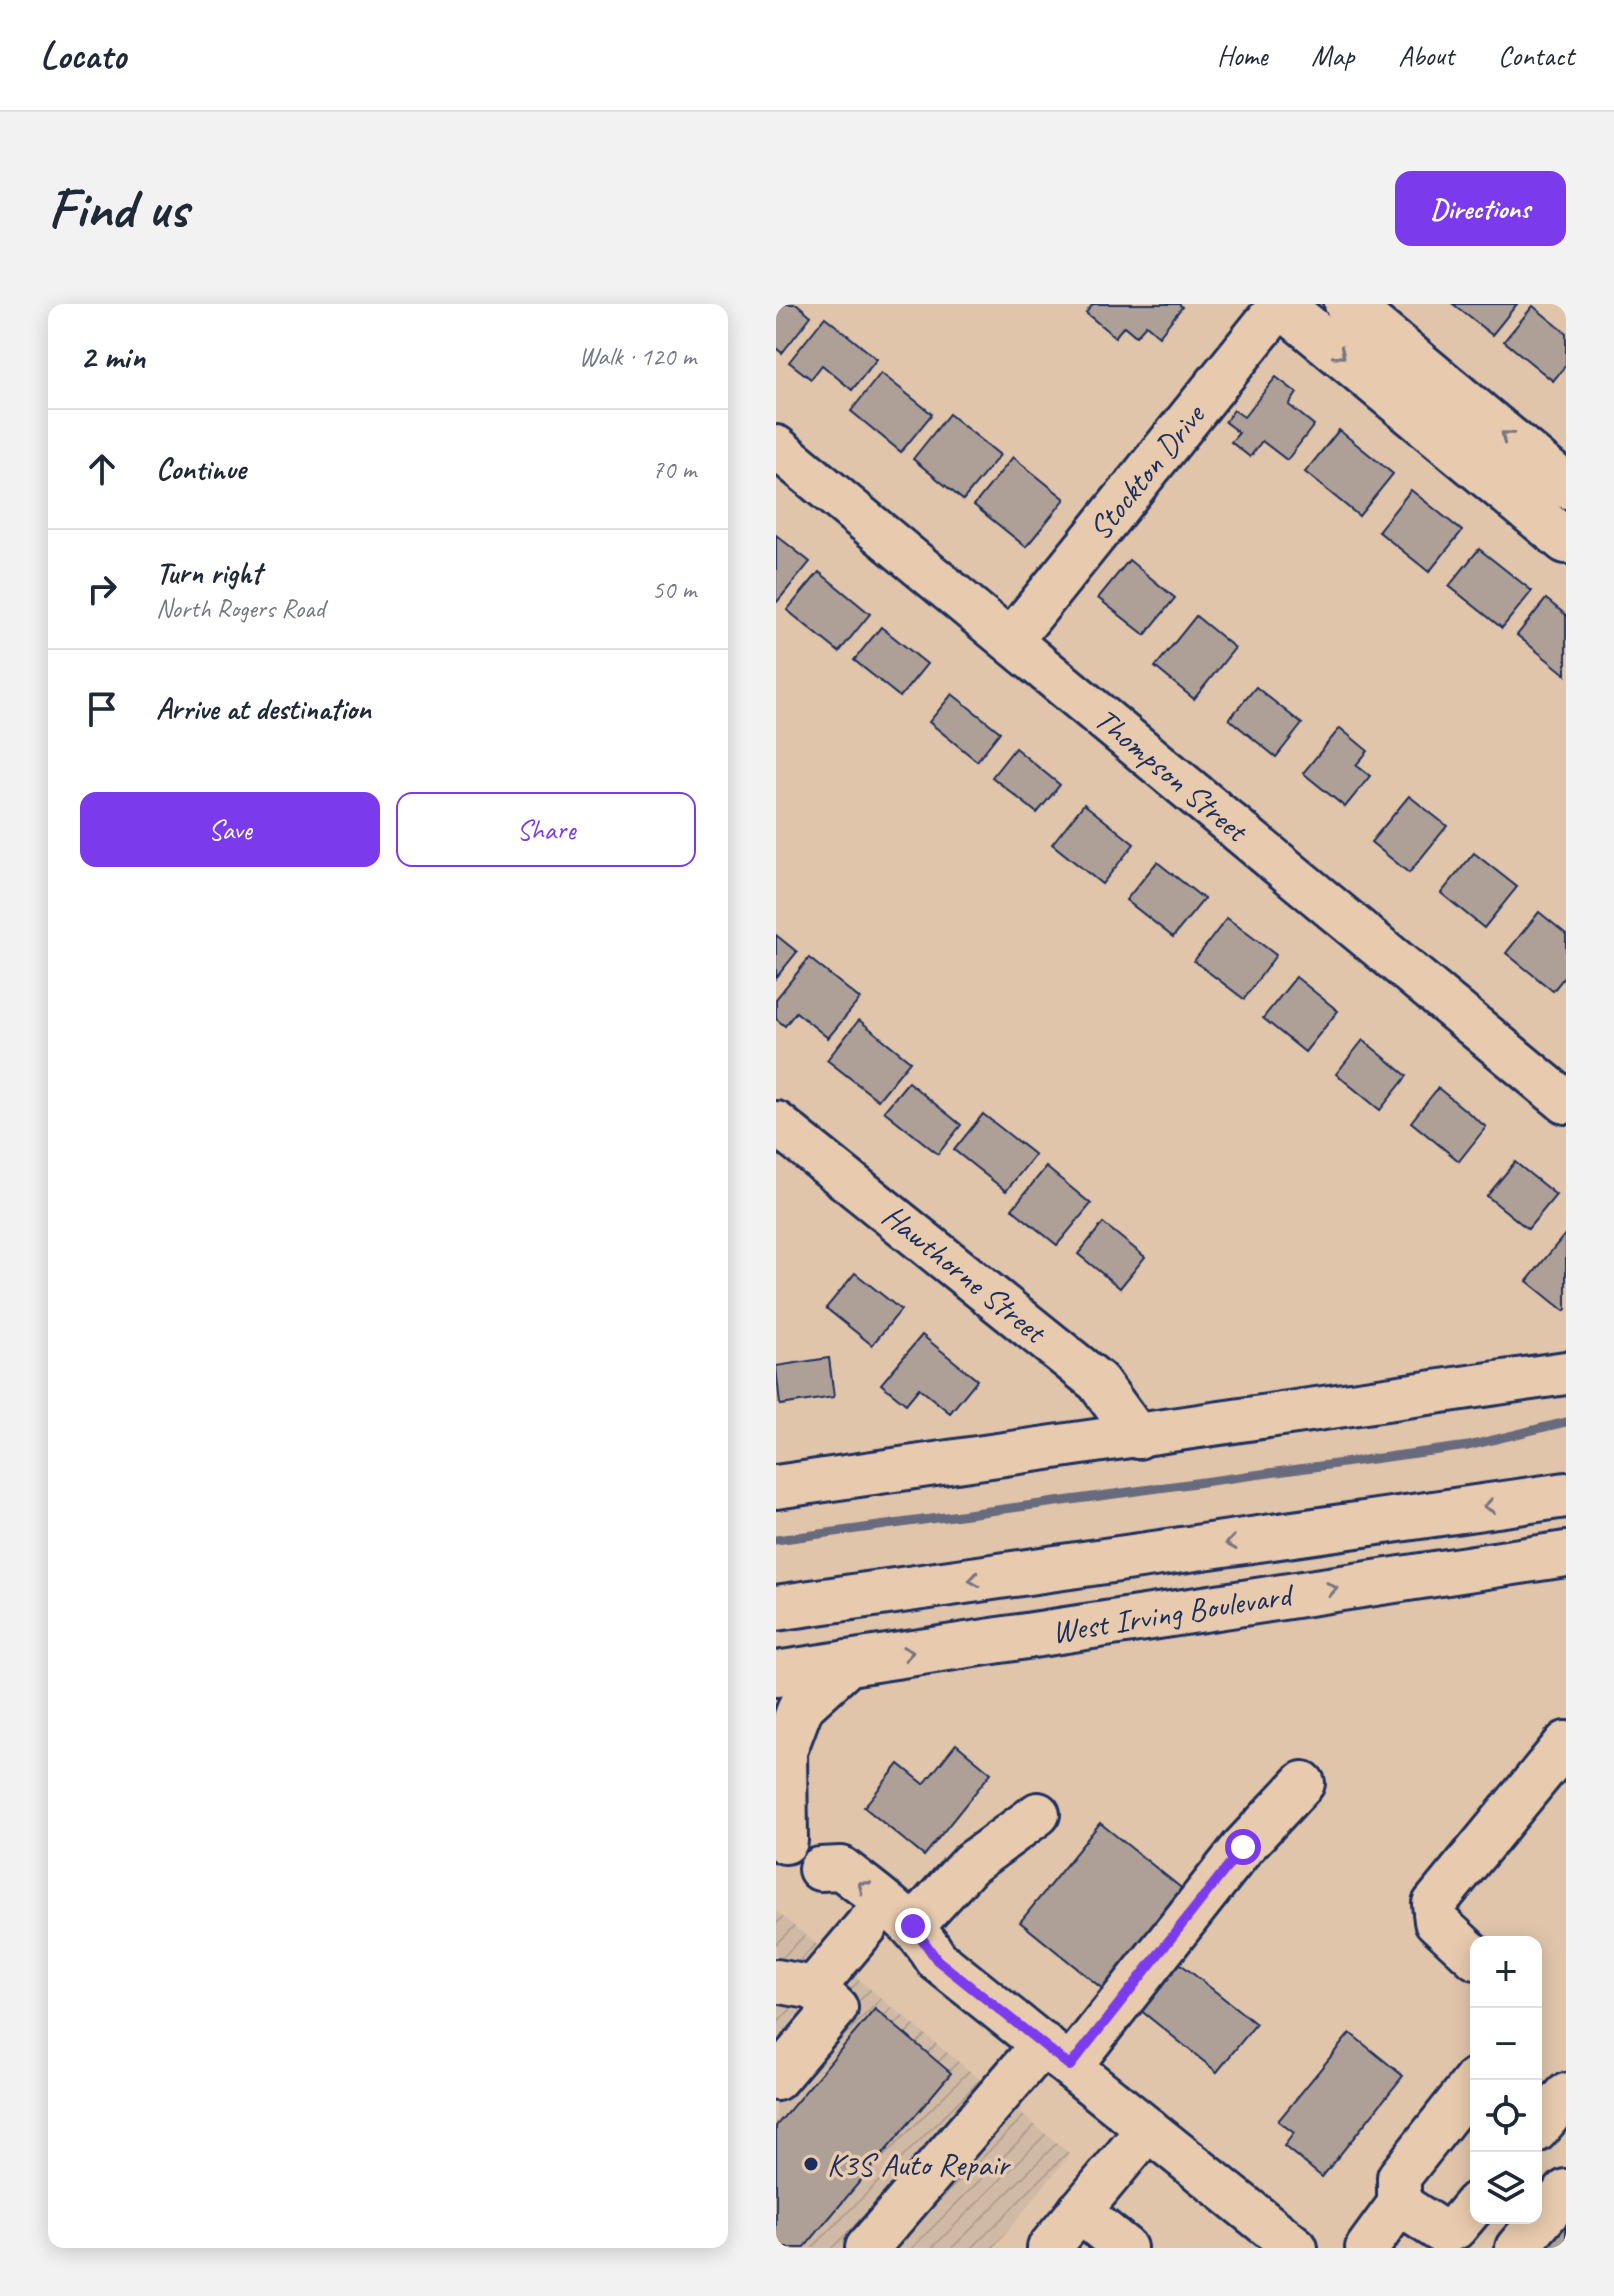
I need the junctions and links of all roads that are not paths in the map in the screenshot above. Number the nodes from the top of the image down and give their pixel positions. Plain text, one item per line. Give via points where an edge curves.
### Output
1 (1280, 304) edge
2 (1347, 304) edge
3 (776, 447) edge
4 (1566, 486) edge
5 (1566, 541) edge
6 (1011, 640) junction
7 (1566, 1102) edge
8 (776, 1123) edge
9 (1566, 1373) edge
10 (1138, 1437) junction
11 (776, 1487) edge
12 (1566, 1495) edge
13 (1566, 1554) edge
14 (776, 1608) edge
15 (848, 1663) junction
16 (776, 1674) edge
17 (1566, 1743) edge
18 (1303, 1783) dead end
19 (1038, 1814) dead end
20 (780, 1837) edge
21 (820, 1869) junction
22 (867, 1925) junction
23 (913, 1926) junction
24 (1470, 1952) edge
25 (937, 1960) junction
26 (795, 1984) edge
27 (1056, 2055) junction
28 (776, 2079) edge
29 (1475, 2080) edge
30 (1566, 2095) edge
31 (1542, 2124) edge
32 (1148, 2129) junction
33 (1566, 2191) edge
34 (1399, 2204) junction
35 (1470, 2210) edge
36 (1079, 2211) junction
37 (867, 2248) edge
38 (1049, 2248) edge
39 (1125, 2248) edge
40 (1296, 2248) edge
41 (1367, 2248) edge
42 (1517, 2248) edge

1 -> 5 main road
1 - 6 street, Stockton Drive
4 -> 2 main road
3 - 6 street, Thompson Street
6 - 7 street, Thompson Street
8 - 10 street, Hawthorne Street via 1098,1382
9 - 10 street
10 - 11 street
12 -> 14 main road, West Irving Boulevard
15 -> 13 main road, West Irving Boulevard
15 - 16 main road, West Irving Boulevard
15 - 20 main road via 801,1706 784,1751
17 - 24 street via 1434,1904 1436,1921
18 - 27 street
19 - 23 street via 970,1864
20 - 21 street
21 - 22 street via 828,1892
23 -> 21 street via 841,1868
22 - 25 street via 903,1948
22 - 26 street
23 - 25 street
25 - 27 street
26 - 28 street via 836,2008
27 - 32 street
27 - 37 street
29 - 34 street via 1399,2177
30 - 31 street
32 - 36 street
32 - 40 street
33 - 42 street
34 - 35 street via 1444,2233
34 - 41 street
36 - 38 street
36 - 39 street

